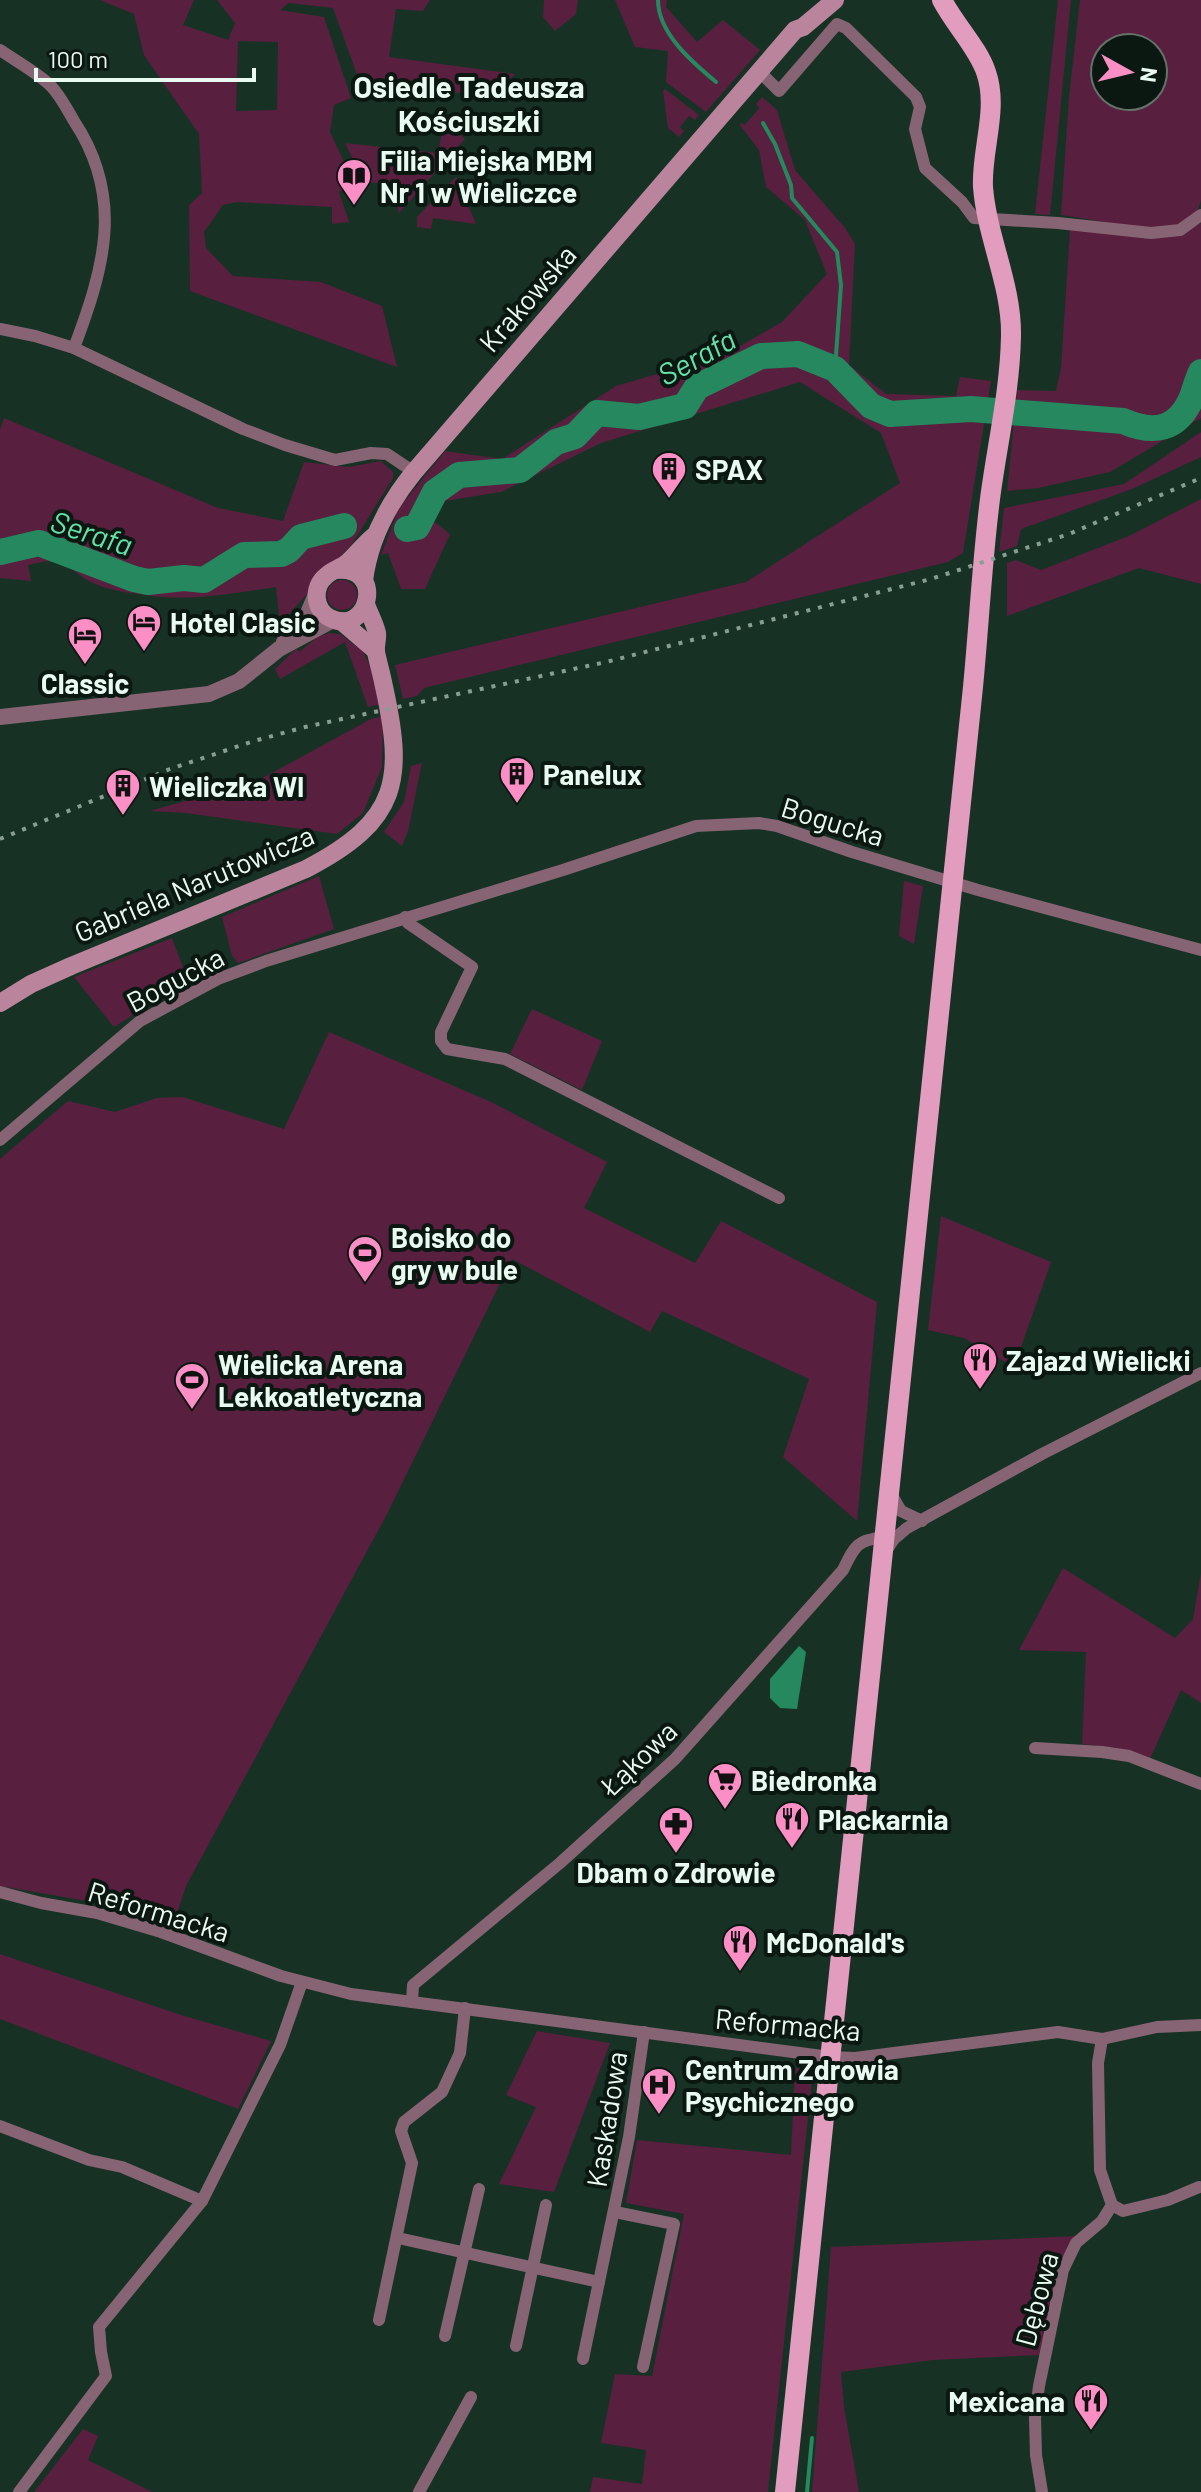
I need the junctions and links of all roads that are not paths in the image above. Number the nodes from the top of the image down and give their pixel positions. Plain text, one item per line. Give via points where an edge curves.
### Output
1 (812, 0) edge
2 (835, 0) edge
3 (942, 0) edge
4 (795, 30) junction
5 (0, 50) edge
6 (759, 71) junction
7 (1201, 215) edge
8 (988, 220) junction
9 (0, 329) edge
10 (74, 348) junction
11 (414, 472) junction
12 (374, 536) junction
13 (335, 570) junction
14 (364, 581) junction
15 (316, 594) junction
16 (366, 604) junction
17 (337, 620) junction
18 (279, 649) junction
19 (376, 651) junction
20 (0, 717) edge
21 (952, 881) junction
22 (405, 917) junction
23 (1201, 950) edge
24 (0, 1003) edge
25 (0, 1140) edge
26 (779, 1198) dead end
27 (1201, 1373) edge
28 (890, 1492) junction
29 (922, 1521) junction
30 (884, 1547) junction
31 (1035, 1748) dead end
32 (1201, 1784) edge
33 (0, 1892) edge
34 (302, 1982) junction
35 (412, 2002) junction
36 (465, 2008) junction
37 (1201, 2025) edge
38 (644, 2032) junction
39 (1102, 2039) junction
40 (830, 2057) junction
41 (0, 2126) edge
42 (1199, 2187) dead end
43 (479, 2189) dead end
44 (202, 2201) junction
45 (546, 2205) dead end
46 (1112, 2205) junction
47 (615, 2212) junction
48 (398, 2238) junction
49 (464, 2253) junction
50 (533, 2268) junction
51 (599, 2282) junction
52 (379, 2320) dead end
53 (445, 2336) dead end
54 (516, 2346) dead end
55 (583, 2359) dead end
56 (643, 2367) dead end
57 (471, 2397) dead end
58 (19, 2492) edge
59 (419, 2492) edge
60 (785, 2492) edge
61 (1042, 2492) edge

1 - 4 main road, Krakowska
2 - 4 main road, Krakowska
3 - 8 main road via 981,60 991,89 983,185
4 - 6 main road, Krakowska
5 - 10 street via 51,86 84,135 101,189 106,230 102,260
6 - 8 street via 779,91 837,24 846,28 916,97 920,107 915,129 925,168 974,218
6 - 11 main road, Krakowska
7 - 8 street via 1180,230 1163,233
8 - 21 main road via 1010,308 1011,337
9 - 10 street
10 - 11 street via 285,445 335,460 387,454
11 - 12 main road, Krakowska
12 - 13 main road, Krakowska
12 - 14 main road, Krakowska
13 - 14 main road via 351,571
13 - 15 main road via 322,579
14 - 16 main road
15 - 17 main road via 321,610
15 - 18 street
16 - 17 main road via 356,617
16 - 19 main road via 377,633
17 - 18 street
17 - 19 main road
18 - 20 street via 239,681 209,694
19 - 24 main road, Gabriela Narutowicza via 395,757 391,786 364,833 306,869 71,966
21 - 22 street, Bogucka via 777,826 713,824
21 - 23 street, Bogucka
21 - 28 main road
22 - 25 street, Bogucka via 243,969 158,1010
22 - 26 street via 472,967 441,1032 447,1049 505,1059
27 - 29 street
28 - 29 street via 901,1511
28 - 30 main road
29 - 30 street, Łąkowa
30 - 35 street, Łąkowa via 864,1539 843,1570 675,1759 413,1985
30 - 40 main road
31 - 32 street via 1129,1756
33 - 34 street, Reformacka via 97,1913
34 - 35 street, Reformacka
34 - 44 street via 280,2045
35 - 36 street, Reformacka
36 - 38 street, Reformacka
36 - 48 street via 460,2053 442,2092 404,2122 401,2131 412,2163
37 - 39 street, Reformacka via 1157,2027
38 - 40 street, Reformacka
38 - 47 street, Kaskadowa
39 - 40 street, Reformacka via 1058,2032
39 - 46 street via 1100,2170
40 - 60 main road
41 - 44 street via 122,2167
42 - 46 street via 1123,2211
43 - 49 street
44 - 58 street via 99,2327 106,2376
45 - 50 street, Kaskadowa
46 - 61 street, Dębowa via 1076,2243 1063,2270 1035,2418
47 - 51 street, Kaskadowa
47 - 56 street, Kaskadowa via 674,2224
48 - 49 street
48 - 52 street
49 - 50 street
49 - 53 street
50 - 51 street
50 - 54 street, Kaskadowa
51 - 55 street, Kaskadowa
57 - 59 street

